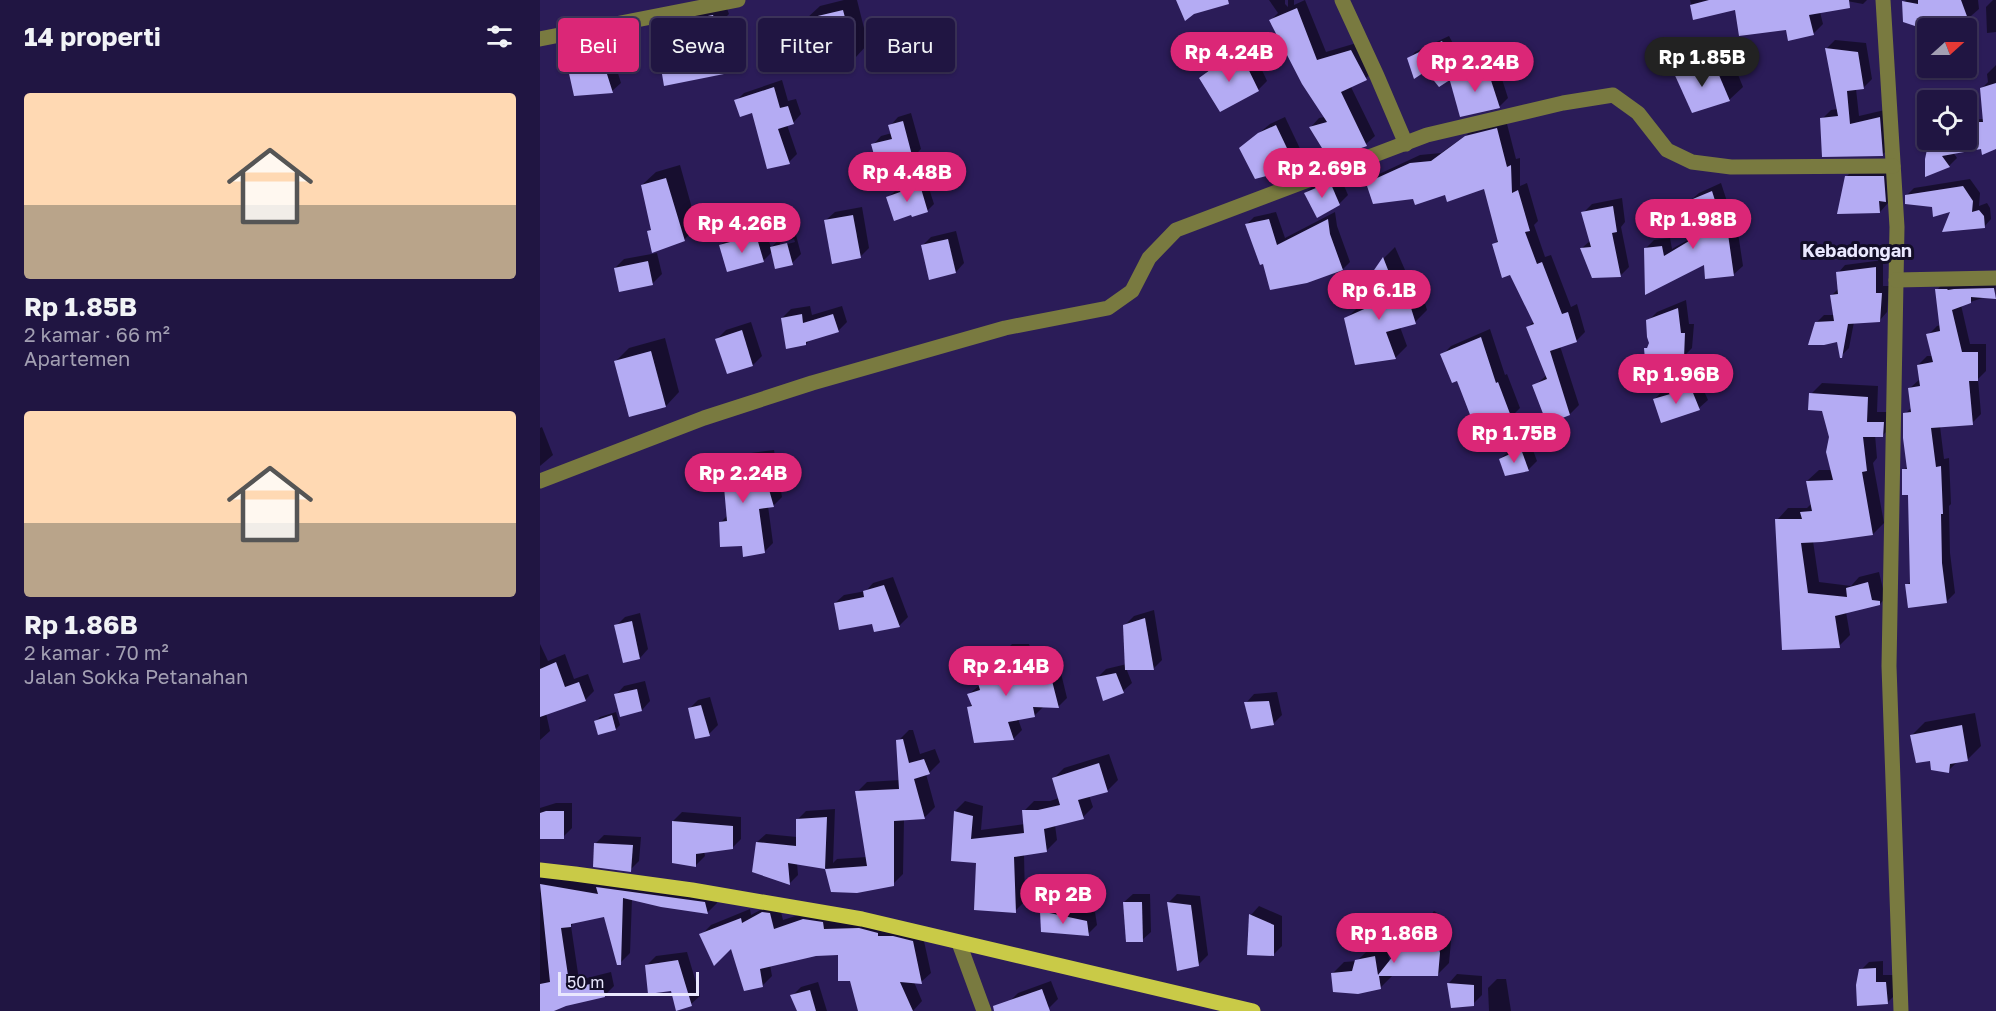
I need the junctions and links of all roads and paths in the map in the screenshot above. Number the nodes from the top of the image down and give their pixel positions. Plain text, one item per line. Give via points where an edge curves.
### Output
1 (738, 0) edge
2 (1342, 0) edge
3 (1883, 0) edge
4 (540, 39) edge
5 (1406, 144) junction
6 (1893, 166) junction
7 (1996, 279) edge
8 (1896, 280) junction
9 (540, 481) edge
10 (540, 870) edge
11 (959, 943) junction
12 (984, 1011) edge
13 (1253, 1011) edge
14 (1901, 1011) edge

1 - 4 street
2 - 5 street
3 - 6 street
5 - 6 street via 1427,135 1613,94 1638,113 1667,150 1692,162 1731,167
5 - 9 street via 1176,230 1149,258 1132,291 1108,308 1005,328 812,383 704,418
6 - 8 street
7 - 8 street
8 - 14 street via 1889,666
10 - 11 main road via 692,890 850,917
11 - 12 street
11 - 13 main road

